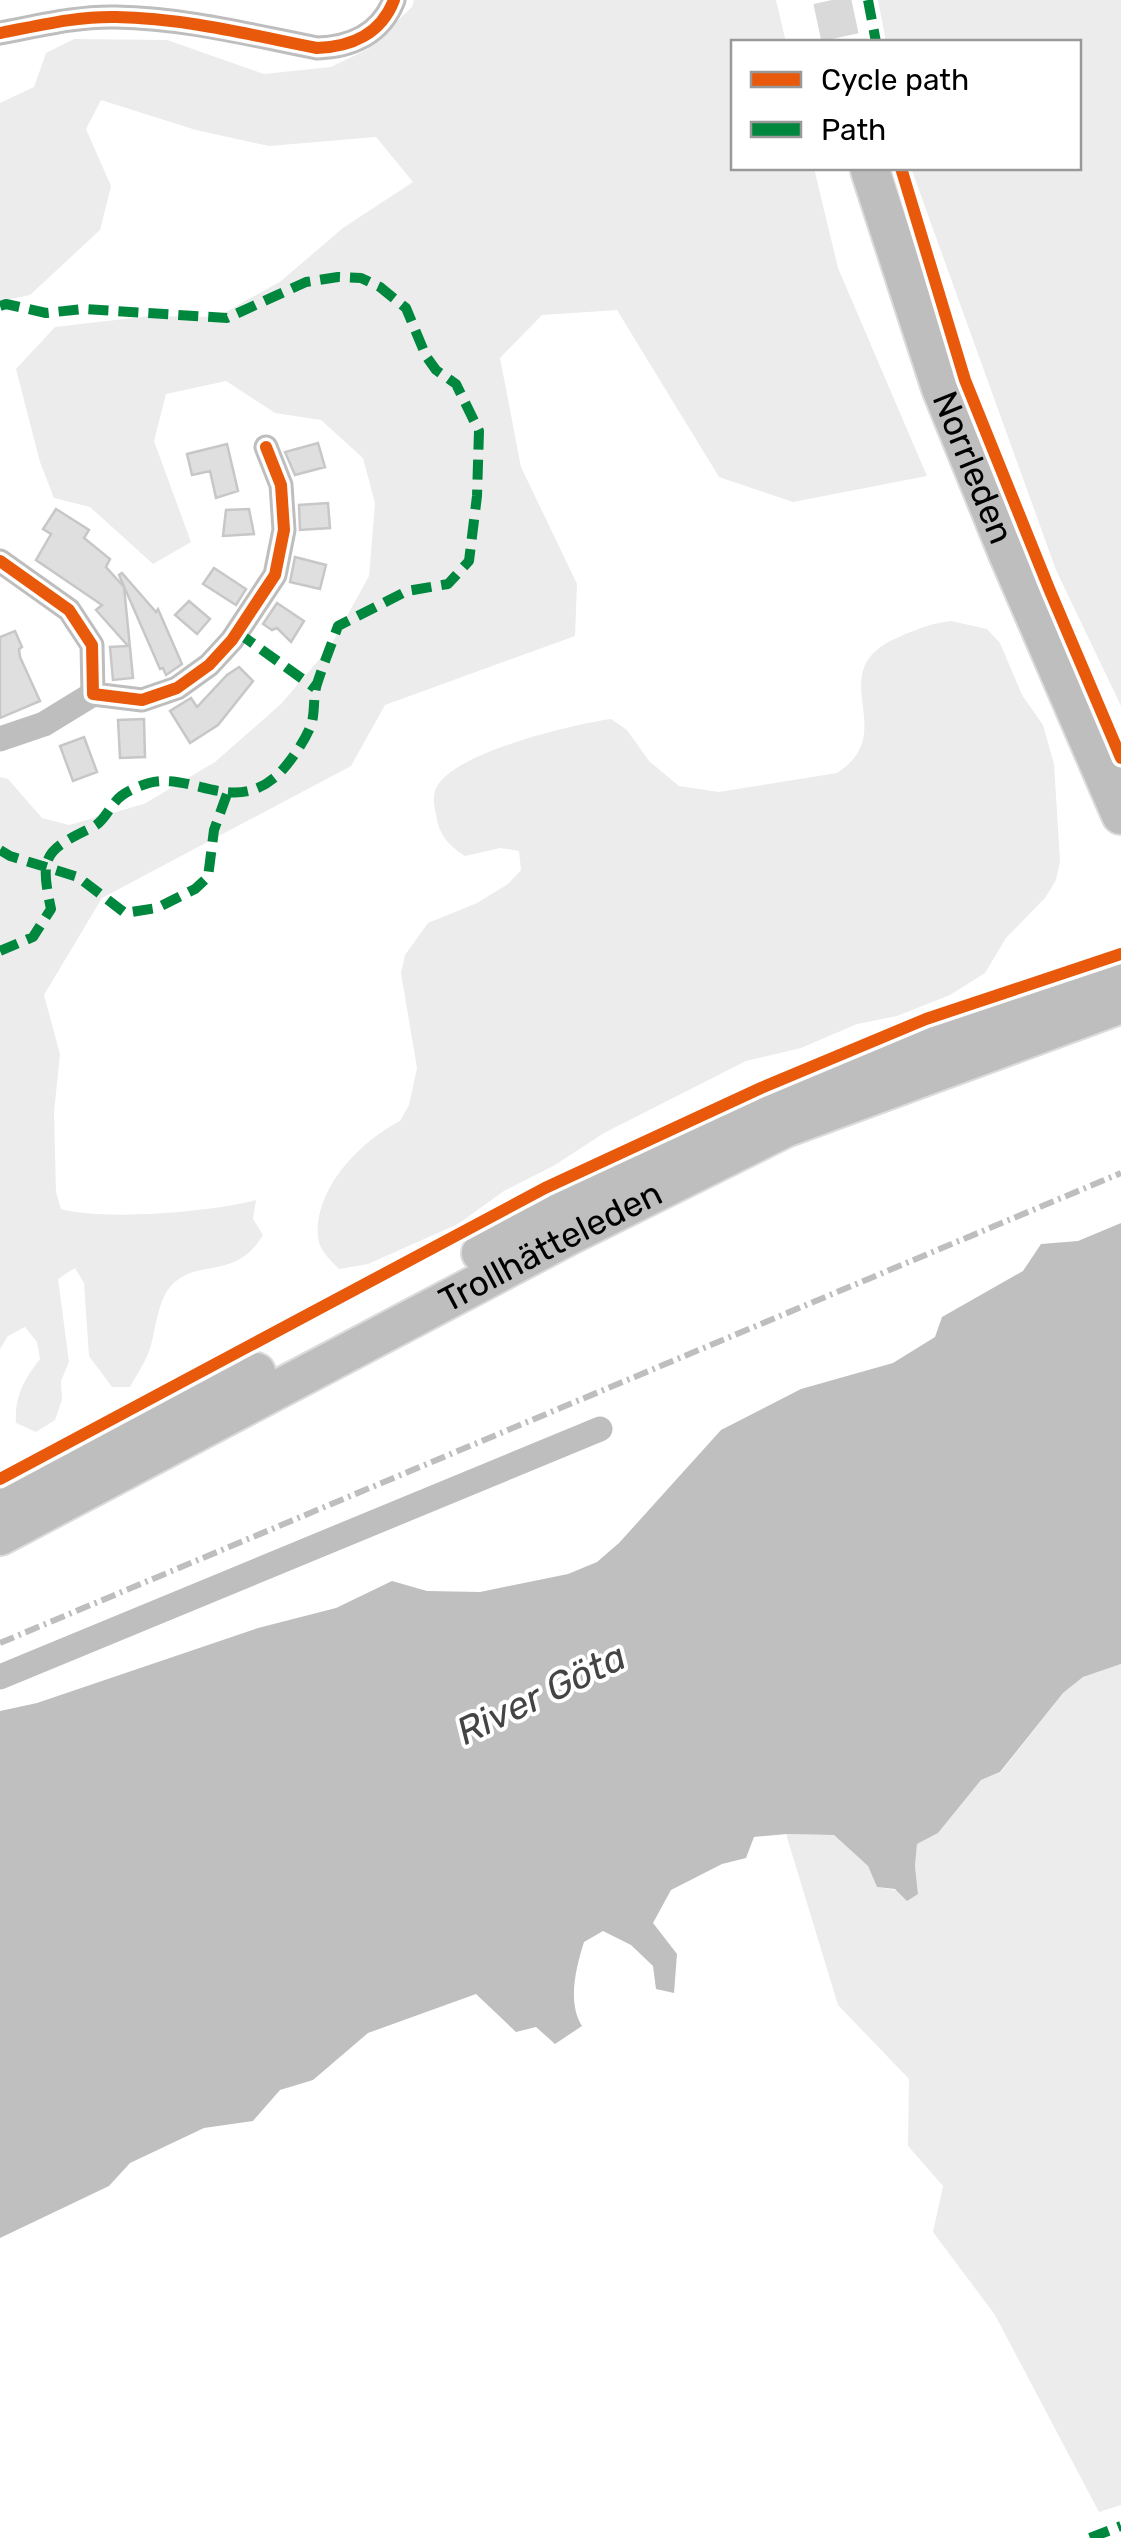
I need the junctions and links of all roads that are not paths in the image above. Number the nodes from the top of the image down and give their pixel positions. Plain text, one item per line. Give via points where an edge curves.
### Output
1 (394, 0) edge
2 (0, 33) edge
3 (870, 170) edge
4 (266, 447) dead end
5 (0, 560) edge
6 (93, 694) junction
7 (0, 739) edge
8 (1121, 814) edge
9 (1121, 974) edge
10 (1121, 1004) edge
11 (600, 1429) dead end
12 (0, 1502) edge
13 (0, 1536) edge
14 (0, 1677) edge

1 - 2 street via 366,36 336,48 133,18 74,19
3 - 8 highway, Norrleden via 942,388
4 - 6 street via 281,485 284,530 276,575 232,640 177,688 142,700
5 - 6 street via 68,610 92,645
6 - 7 street via 44,724
9 - 12 highway, Trollhätteleden via 766,1103
10 - 13 highway, Trollhätteleden via 785,1128
11 - 14 street

